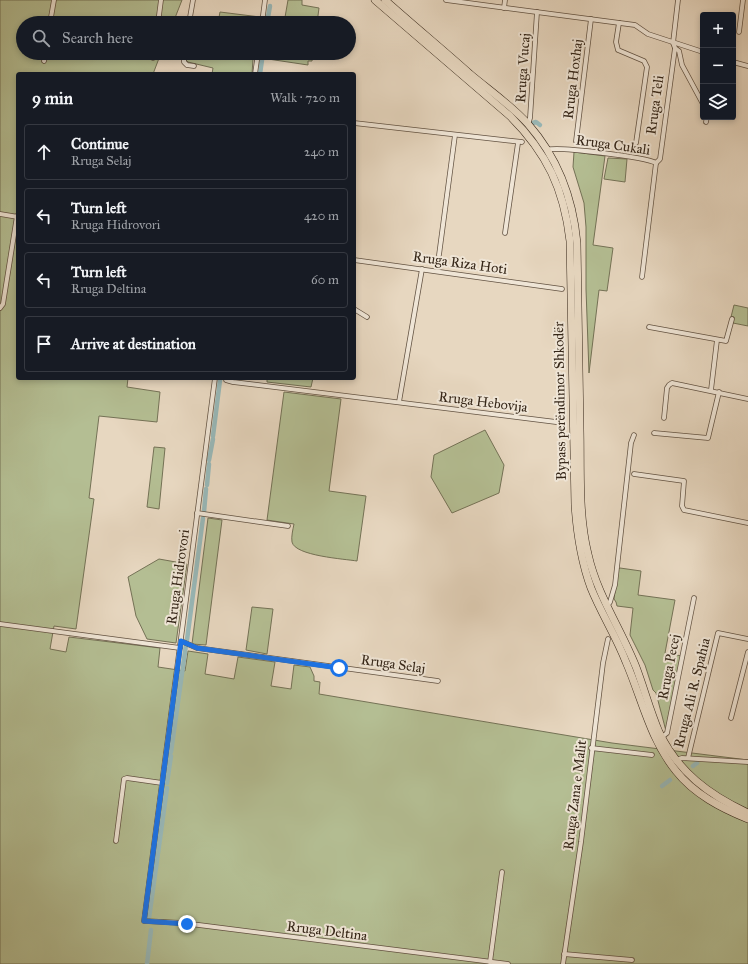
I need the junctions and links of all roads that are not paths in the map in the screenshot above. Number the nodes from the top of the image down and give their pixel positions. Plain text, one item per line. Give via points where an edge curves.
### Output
1 (54, 0) edge
2 (161, 0) edge
3 (193, 0) edge
4 (265, 0) edge
5 (375, 0) edge
6 (385, 0) edge
7 (446, 0) edge
8 (505, 0) edge
9 (678, 0) edge
10 (743, 0) edge
11 (504, 8) junction
12 (537, 12) junction
13 (51, 16) edge
14 (159, 16) edge
15 (190, 16) edge
16 (263, 16) edge
17 (591, 19) junction
18 (619, 23) junction
19 (739, 32) dead end
20 (673, 43) junction
21 (675, 48) junction
22 (700, 51) edge
23 (184, 60) edge
24 (257, 60) edge
25 (736, 63) edge
26 (194, 66) dead end
27 (748, 66) edge
28 (255, 72) edge
29 (700, 98) edge
30 (356, 123) edge
31 (528, 125) junction
32 (455, 135) junction
33 (576, 141) dead end
34 (636, 143) dead end
35 (547, 150) junction
36 (656, 163) junction
37 (0, 214) edge
38 (16, 216) edge
39 (16, 228) edge
40 (505, 233) dead end
41 (439, 255) dead end
42 (356, 260) edge
43 (422, 269) junction
44 (642, 277) dead end
45 (562, 289) dead end
46 (0, 308) edge
47 (356, 310) edge
48 (367, 317) dead end
49 (732, 319) dead end
50 (649, 327) dead end
51 (717, 340) junction
52 (215, 380) edge
53 (234, 380) edge
54 (711, 390) junction
55 (719, 392) junction
56 (748, 399) edge
57 (399, 402) junction
58 (664, 418) dead end
59 (564, 423) dead end
60 (654, 433) dead end
61 (634, 435) dead end
62 (634, 474) dead end
63 (198, 513) junction
64 (748, 523) edge
65 (288, 526) dead end
66 (694, 598) dead end
67 (607, 606) junction
68 (0, 624) edge
69 (748, 639) edge
70 (608, 640) dead end
71 (181, 641) junction
72 (180, 648) junction
73 (748, 652) edge
74 (438, 681) dead end
75 (731, 718) dead end
76 (662, 737) junction
77 (591, 748) junction
78 (652, 755) dead end
79 (688, 758) junction
80 (676, 760) junction
81 (748, 762) edge
82 (162, 783) junction
83 (748, 812) edge
84 (748, 819) edge
85 (116, 841) dead end
86 (502, 872) dead end
87 (144, 921) joint
88 (564, 954) junction
89 (632, 960) dead end
90 (490, 962) junction
91 (508, 964) edge
92 (563, 964) edge

1 - 13 street
2 - 14 street
3 - 15 street
4 - 16 street
5 - 84 highway, Bypass perëndimor Shkodër via 510,116 542,154 555,179 567,216 570,241 575,505 583,562 592,589 626,660 653,733 664,755 677,773 712,802
6 - 31 highway, Bypass perëndimor Shkodër
7 - 11 street
8 - 11 street
9 - 20 street, Rruga Teli
10 - 19 street
11 - 12 street
12 - 17 street
12 - 31 street, Rruga Vucaj
17 - 18 street
17 - 33 street, Rruga Hoxhaj
18 - 20 street via 635,25 648,34
18 - 34 street via 616,42 618,50 644,61 647,67
20 - 21 street, Rruga Teli
20 - 22 street
21 - 29 street, Rruga Teli via 679,51 682,65
21 - 36 street, Rruga Teli via 660,159
23 - 26 street via 187,65
24 - 28 street
25 - 27 street
30 - 32 street
31 - 35 highway, Bypass perëndimor Shkodër
32 - 40 street via 520,143
32 - 41 street
35 - 36 street, Rruga Cukali via 576,150
35 - 67 highway, Bypass perëndimor Shkodër via 559,171 575,226 582,516 591,567
36 - 44 street, Rruga Cukali
37 - 38 street
39 - 46 street via 3,304
42 - 43 street, Rruga Riza Hoti
43 - 45 street, Rruga Riza Hoti
43 - 57 street
47 - 48 street
49 - 51 street via 728,339
50 - 51 street
51 - 54 street
52 - 63 street, Rruga Hidrovori
53 - 57 street, Rruga Hebovija
54 - 55 street
54 - 58 street via 672,383 669,385
55 - 56 street
55 - 60 street via 708,438
57 - 59 street, Rruga Hebovija
61 - 67 street via 614,585
62 - 64 street via 684,481 684,510
63 - 65 street
63 - 71 street, Rruga Hidrovori
66 - 76 street, Rruga Pecej via 668,733
67 - 76 highway, Bypass perëndimor Shkodër via 633,659
68 - 72 street
69 - 79 street, Rruga Ali R. Spahia via 718,633
70 - 77 street, Rruga Zana e Malit
71 - 72 street, Rruga Hidrovori
71 - 74 street, Rruga Selaj via 197,648
72 - 82 street, Rruga Hidrovori
73 - 75 street
76 - 80 highway, Bypass perëndimor Shkodër
77 - 78 street
77 - 88 street, Rruga Zana e Malit via 581,842
79 - 80 street
79 - 81 street
80 - 83 highway, Bypass perëndimor Shkodër via 690,777 707,790
82 - 85 street via 124,779
82 - 87 street, Rruga Hidrovori
86 - 90 street
87 - 90 street, Rruga Deltina via 187,924
88 - 89 street
88 - 92 street, Rruga Zana e Malit
90 - 91 street, Rruga Deltina

